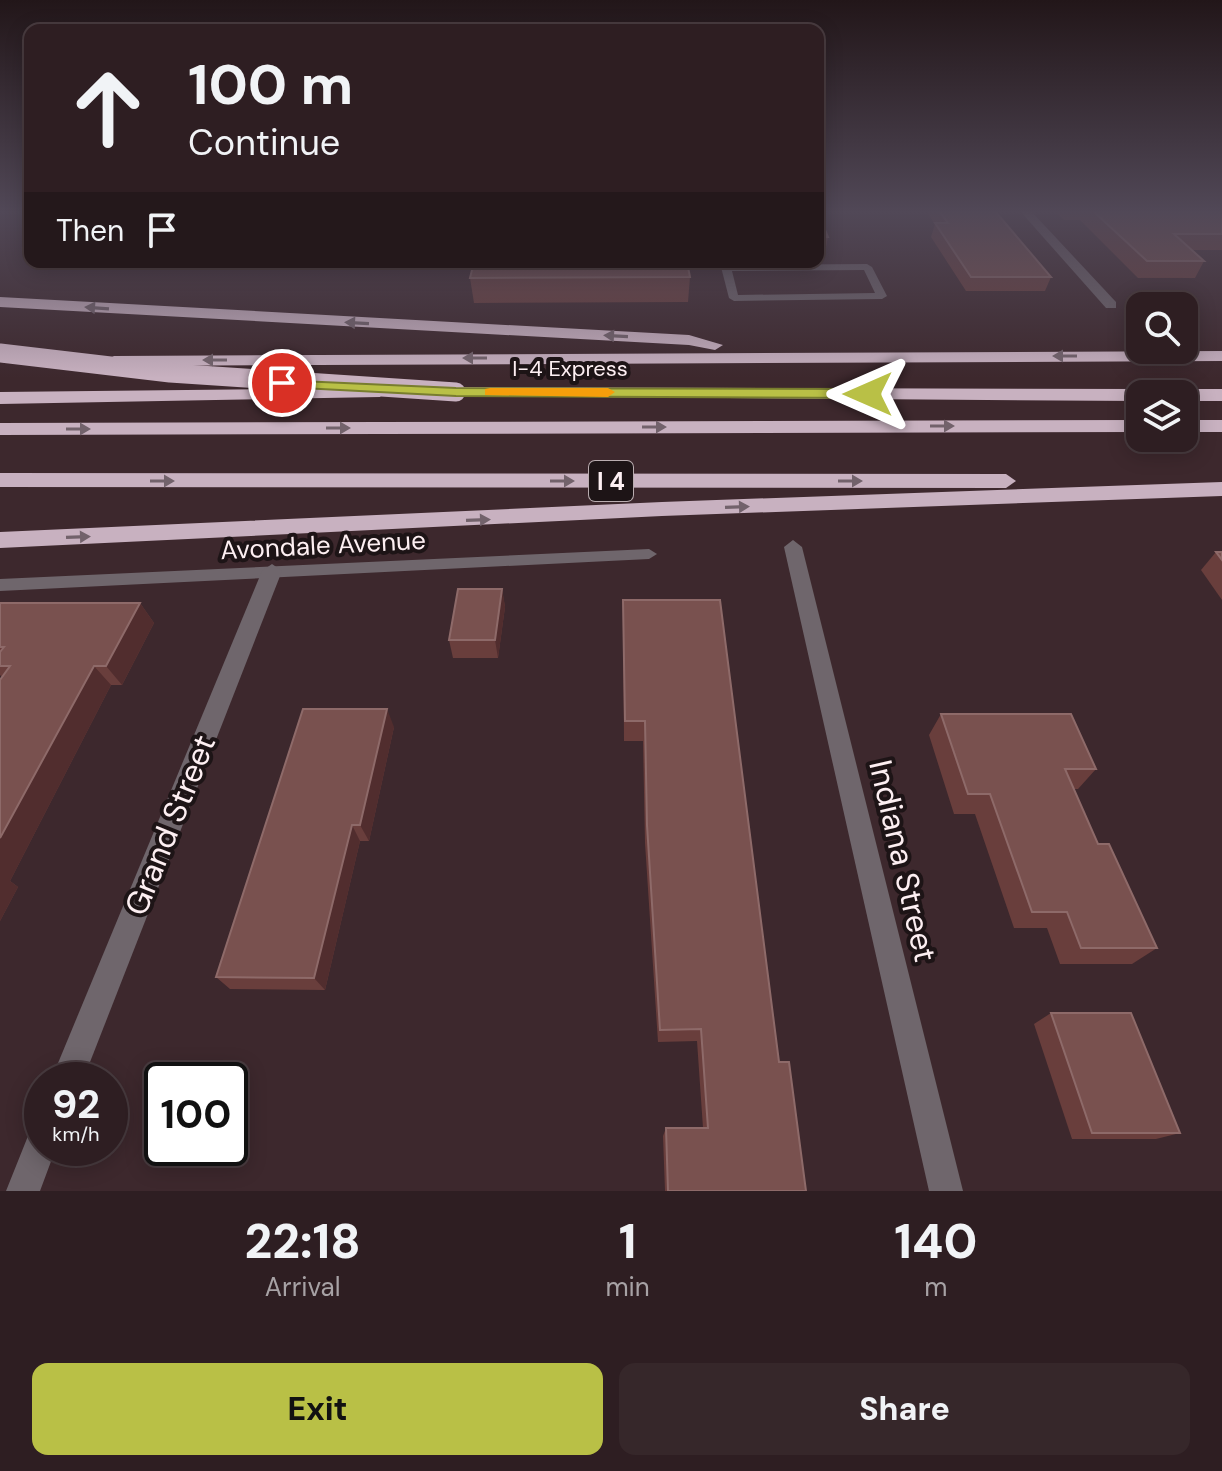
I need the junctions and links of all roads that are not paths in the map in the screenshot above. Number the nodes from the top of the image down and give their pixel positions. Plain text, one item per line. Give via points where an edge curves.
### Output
1 (837, 267) edge
2 (1076, 267) edge
3 (433, 268) edge
4 (727, 268) edge
5 (396, 269) edge
6 (0, 302) edge
7 (1111, 305) dead end
8 (0, 353) edge
9 (777, 356) junction
10 (1222, 356) edge
11 (0, 361) edge
12 (456, 392) junction
13 (1126, 395) edge
14 (1198, 395) edge
15 (1222, 395) edge
16 (0, 398) edge
17 (1126, 426) edge
18 (1198, 426) edge
19 (1222, 426) edge
20 (0, 429) edge
21 (0, 480) edge
22 (1222, 481) edge
23 (1222, 489) edge
24 (0, 540) edge
25 (793, 547) dead end
26 (649, 554) dead end
27 (272, 571) junction
28 (0, 585) edge
29 (74, 1062) edge
30 (33, 1166) edge
31 (23, 1191) edge
32 (946, 1191) edge

1 - 4 lane via 867,267 882,296 734,298
2 - 7 street
3 - 5 lane
9 -> 6 highway via 689,340
8 - 12 highway, bridge via 119,370
10 -> 9 highway
9 -> 11 highway
12 - 13 highway, I-4 Express
12 - 16 highway, I-4 Express, bridge
14 - 15 highway
20 -> 17 highway
18 - 19 highway
21 -> 22 highway, I 4
24 -> 23 highway
25 - 32 street, Indiana Street
26 - 27 lane, Avondale Avenue
27 - 28 lane, Avondale Avenue
27 - 29 street, Grand Street
30 - 31 street

